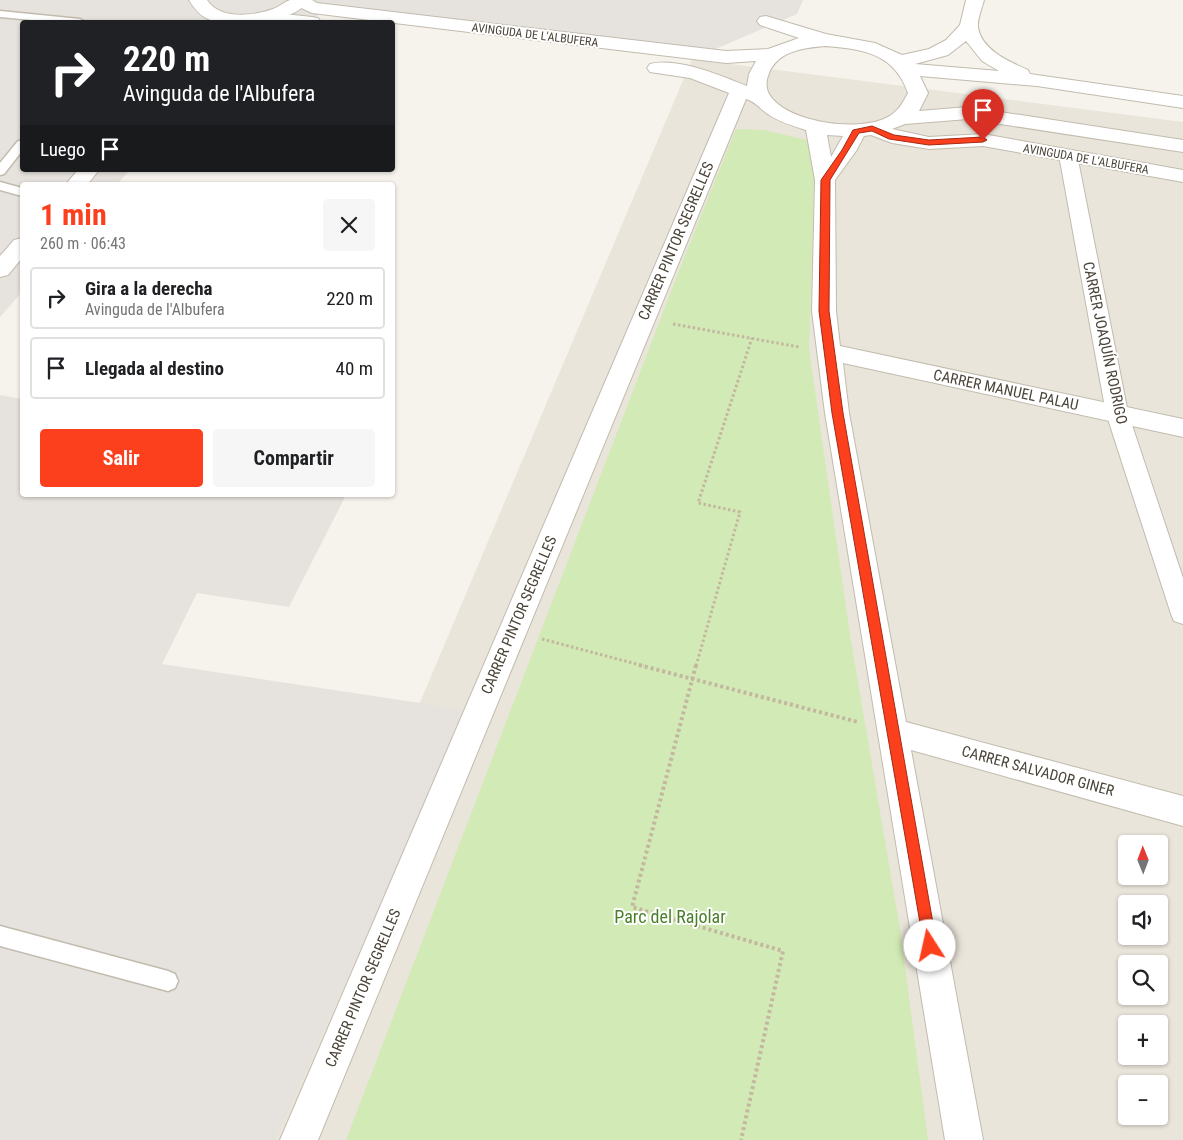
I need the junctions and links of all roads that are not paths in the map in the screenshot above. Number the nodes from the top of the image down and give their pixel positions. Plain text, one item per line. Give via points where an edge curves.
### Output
1 (301, 0) edge
2 (975, 0) edge
3 (201, 11) edge
4 (0, 14) edge
5 (60, 20) edge
6 (256, 20) edge
7 (969, 27) junction
8 (395, 33) edge
9 (825, 40) junction
10 (774, 53) junction
11 (596, 60) dead end
12 (635, 65) dead end
13 (907, 69) junction
14 (1037, 80) junction
15 (751, 94) junction
16 (1183, 102) edge
17 (900, 118) junction
18 (815, 126) junction
19 (864, 130) junction
20 (1183, 130) edge
21 (20, 146) edge
22 (1183, 146) edge
23 (1068, 156) junction
24 (0, 170) edge
25 (87, 172) edge
26 (1183, 176) edge
27 (825, 180) junction
28 (79, 182) edge
29 (0, 186) edge
30 (20, 191) edge
31 (20, 247) edge
32 (0, 270) edge
33 (829, 352) junction
34 (1117, 414) junction
35 (1183, 428) edge
36 (1183, 614) edge
37 (894, 732) junction
38 (1183, 811) edge
39 (0, 936) edge
40 (168, 981) dead end
41 (299, 1140) edge
42 (964, 1140) edge

1 - 6 street via 278,14
1 - 10 street, AVINGUDA DE L'ALBUFERA via 312,8 585,42 726,57
2 - 7 street
3 - 6 street via 225,18
4 - 5 lane
7 - 13 street via 954,44
7 - 14 street via 976,44 989,58
8 - 11 street, AVINGUDA DE L'ALBUFERA
9 - 10 street, AVINGUDA DE L'ALBUFERA via 808,41
9 - 10 street via 763,13
9 - 13 street via 880,50
10 - 15 street via 762,63
12 - 15 street via 693,73
13 - 14 street
13 - 17 street via 918,93 908,112
13 - 20 street via 970,94 1009,103
14 - 16 street
15 - 18 street via 783,116
15 - 41 street, CARRER PINTOR SEGRELLES via 644,319
17 - 19 street, AVINGUDA DE L'ALBUFERA
17 - 22 street, AVINGUDA DE L'ALBUFERA via 968,114 992,116
18 - 19 street
18 - 27 street
19 - 23 street, AVINGUDA DE L'ALBUFERA via 929,143 983,140
19 - 27 street
21 - 24 lane
23 - 26 street, AVINGUDA DE L'ALBUFERA
23 - 34 street, CARRER JOAQUÍN RODRIGO
25 - 28 street
27 - 33 street via 824,311
29 - 30 lane
31 - 32 street
33 - 34 street, CARRER MANUEL PALAU
33 - 37 street
34 - 35 street, CARRER MANUEL PALAU
34 - 36 street, CARRER JOAQUÍN RODRIGO
37 - 38 street, CARRER SALVADOR GINER
37 - 42 street
39 - 40 lane

